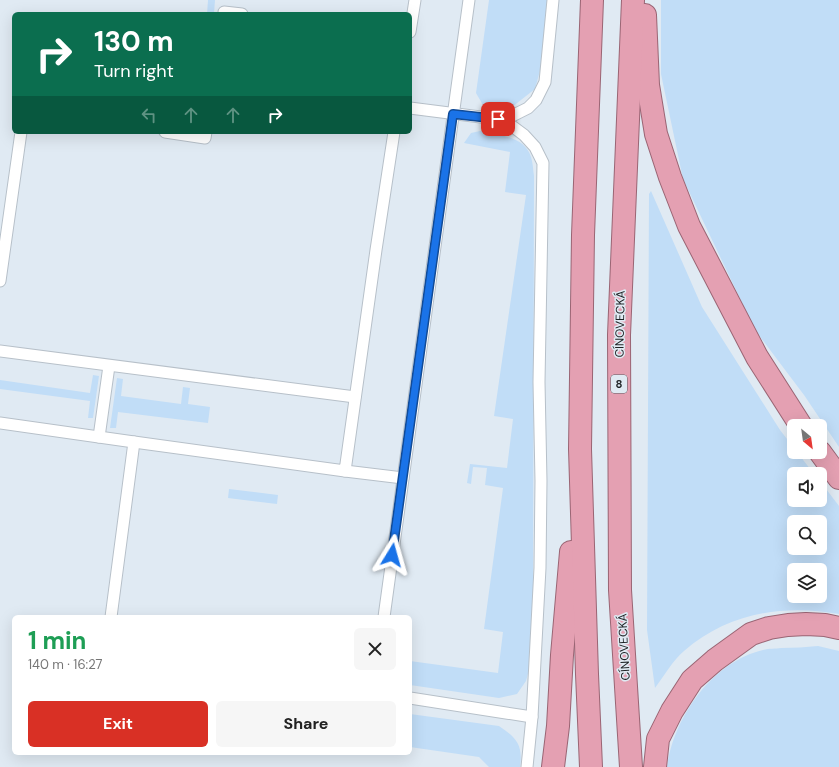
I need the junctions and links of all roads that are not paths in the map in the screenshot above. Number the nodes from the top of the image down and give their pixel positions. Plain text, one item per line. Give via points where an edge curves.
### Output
1 (415, 0) edge
2 (469, 0) edge
3 (553, 0) edge
4 (592, 0) edge
5 (633, 0) edge
6 (644, 0) edge
7 (412, 19) edge
8 (412, 108) edge
9 (453, 114) junction
10 (504, 120) junction
11 (21, 134) edge
12 (178, 134) edge
13 (206, 134) edge
14 (394, 134) edge
15 (0, 281) edge
16 (0, 351) edge
17 (109, 366) junction
18 (355, 397) junction
19 (797, 419) edge
20 (0, 423) edge
21 (99, 437) junction
22 (134, 442) junction
23 (580, 449) junction
24 (825, 459) edge
25 (345, 471) junction
26 (403, 478) junction
27 (839, 478) edge
28 (111, 615) edge
29 (384, 615) edge
30 (839, 628) edge
31 (412, 698) edge
32 (532, 717) junction
33 (526, 767) edge
34 (553, 767) edge
35 (591, 767) edge
36 (631, 767) edge
37 (655, 767) edge

1 - 7 lane
2 - 9 lane
3 - 10 lane via 545,82 536,100 528,108
4 - 23 highway via 583,235
5 - 36 highway, CÍNOVECKÁ / 8 via 619,335 620,590
6 - 19 highway via 648,85 656,134 670,177 689,226 757,357
8 - 9 lane
9 - 10 lane
9 - 26 lane
10 - 32 lane via 524,134 535,147 543,163 539,382 540,568
11 - 15 lane
12 - 13 lane via 205,138
14 - 18 lane
16 - 17 lane
17 - 18 lane
17 - 21 lane
18 - 25 lane
20 - 21 lane
21 - 22 lane
22 - 25 lane
22 - 28 lane
23 - 34 highway
23 - 35 highway
24 - 27 highway
25 - 26 lane
26 - 29 lane
30 - 37 highway via 806,624 769,628 751,634 715,660 692,680 672,711 658,739
31 - 32 lane
32 - 33 lane

